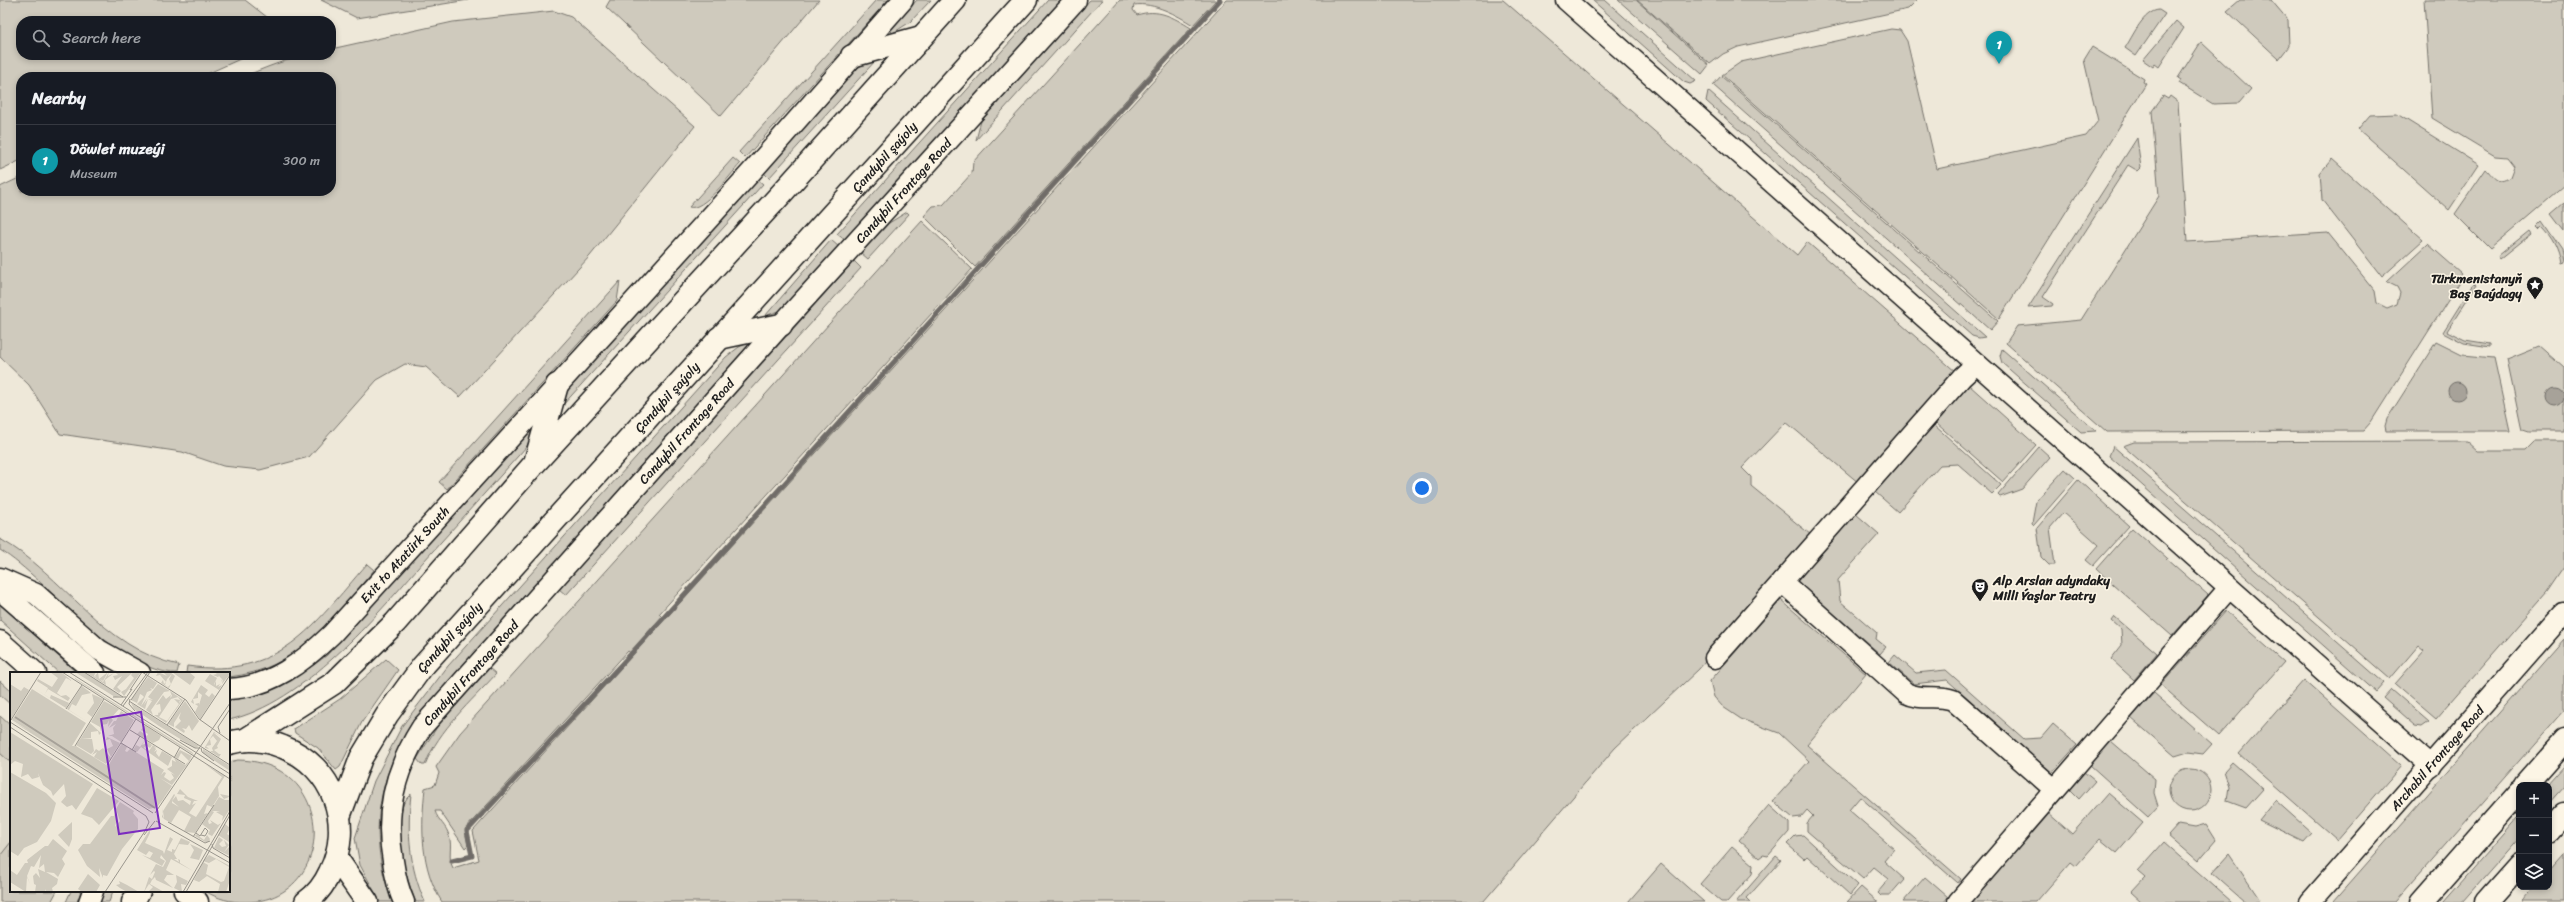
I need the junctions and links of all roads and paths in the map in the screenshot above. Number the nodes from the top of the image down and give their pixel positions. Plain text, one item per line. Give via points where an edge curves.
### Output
1 (903, 0) edge
2 (954, 0) edge
3 (1026, 0) edge
4 (1076, 0) edge
5 (1566, 0) edge
6 (921, 37) junction
7 (852, 56) junction
8 (781, 325) junction
9 (719, 338) junction
10 (1976, 364) junction
11 (557, 385) junction
12 (535, 463) junction
13 (0, 578) edge
14 (1782, 582) junction
15 (2230, 588) junction
16 (0, 590) edge
17 (2564, 613) edge
18 (0, 641) edge
19 (1715, 658) dead end
20 (29, 669) edge
21 (94, 672) edge
22 (138, 672) edge
23 (230, 689) edge
24 (234, 741) edge
25 (2564, 741) edge
26 (2430, 766) junction
27 (2528, 782) edge
28 (2054, 789) junction
29 (2516, 795) edge
30 (340, 814) junction
31 (2564, 814) edge
32 (2552, 828) edge
33 (337, 859) junction
34 (2516, 868) edge
35 (93, 892) edge
36 (138, 892) edge
37 (186, 892) edge
38 (89, 902) edge
39 (133, 902) edge
40 (197, 902) edge
41 (306, 902) edge
42 (367, 902) edge
43 (404, 902) edge
44 (1958, 902) edge
45 (2310, 902) edge
46 (2422, 902) edge
47 (2486, 902) edge

1 - 7 street
2 - 6 main road
3 - 9 main road, Çandybil şaýoly
4 - 8 street, Candybil Frontage Road
5 - 10 street
6 - 7 main road
6 - 12 main road via 782,194
7 - 11 street via 753,170
8 - 9 main road
8 - 43 street, Candybil Frontage Road via 435,712 414,740 402,764 390,808 391,851
9 - 30 main road, Çandybil şaýoly via 422,667 387,714 361,758
10 - 14 street
10 - 15 street
11 - 12 main road
11 - 23 street, Exit to Atatürk South via 312,654 273,679
12 - 24 main road via 367,652 334,682
13 - 22 street via 36,594 99,650
14 - 19 street
14 - 28 street via 1906,693 1915,698 1944,697 1953,700
15 - 26 street
15 - 28 street
16 - 21 street
17 - 26 street, Archabil Frontage Road
18 - 20 street
24 - 30 main road via 271,742 296,752 316,768 332,789
25 - 27 main road
26 - 45 street, Archabil Frontage Road
28 - 44 street
29 - 46 main road
30 - 33 main road via 341,837
31 - 32 main road
33 - 41 main road via 326,881
33 - 42 main road
34 - 47 main road
35 - 38 street
36 - 39 main road
37 - 40 main road

